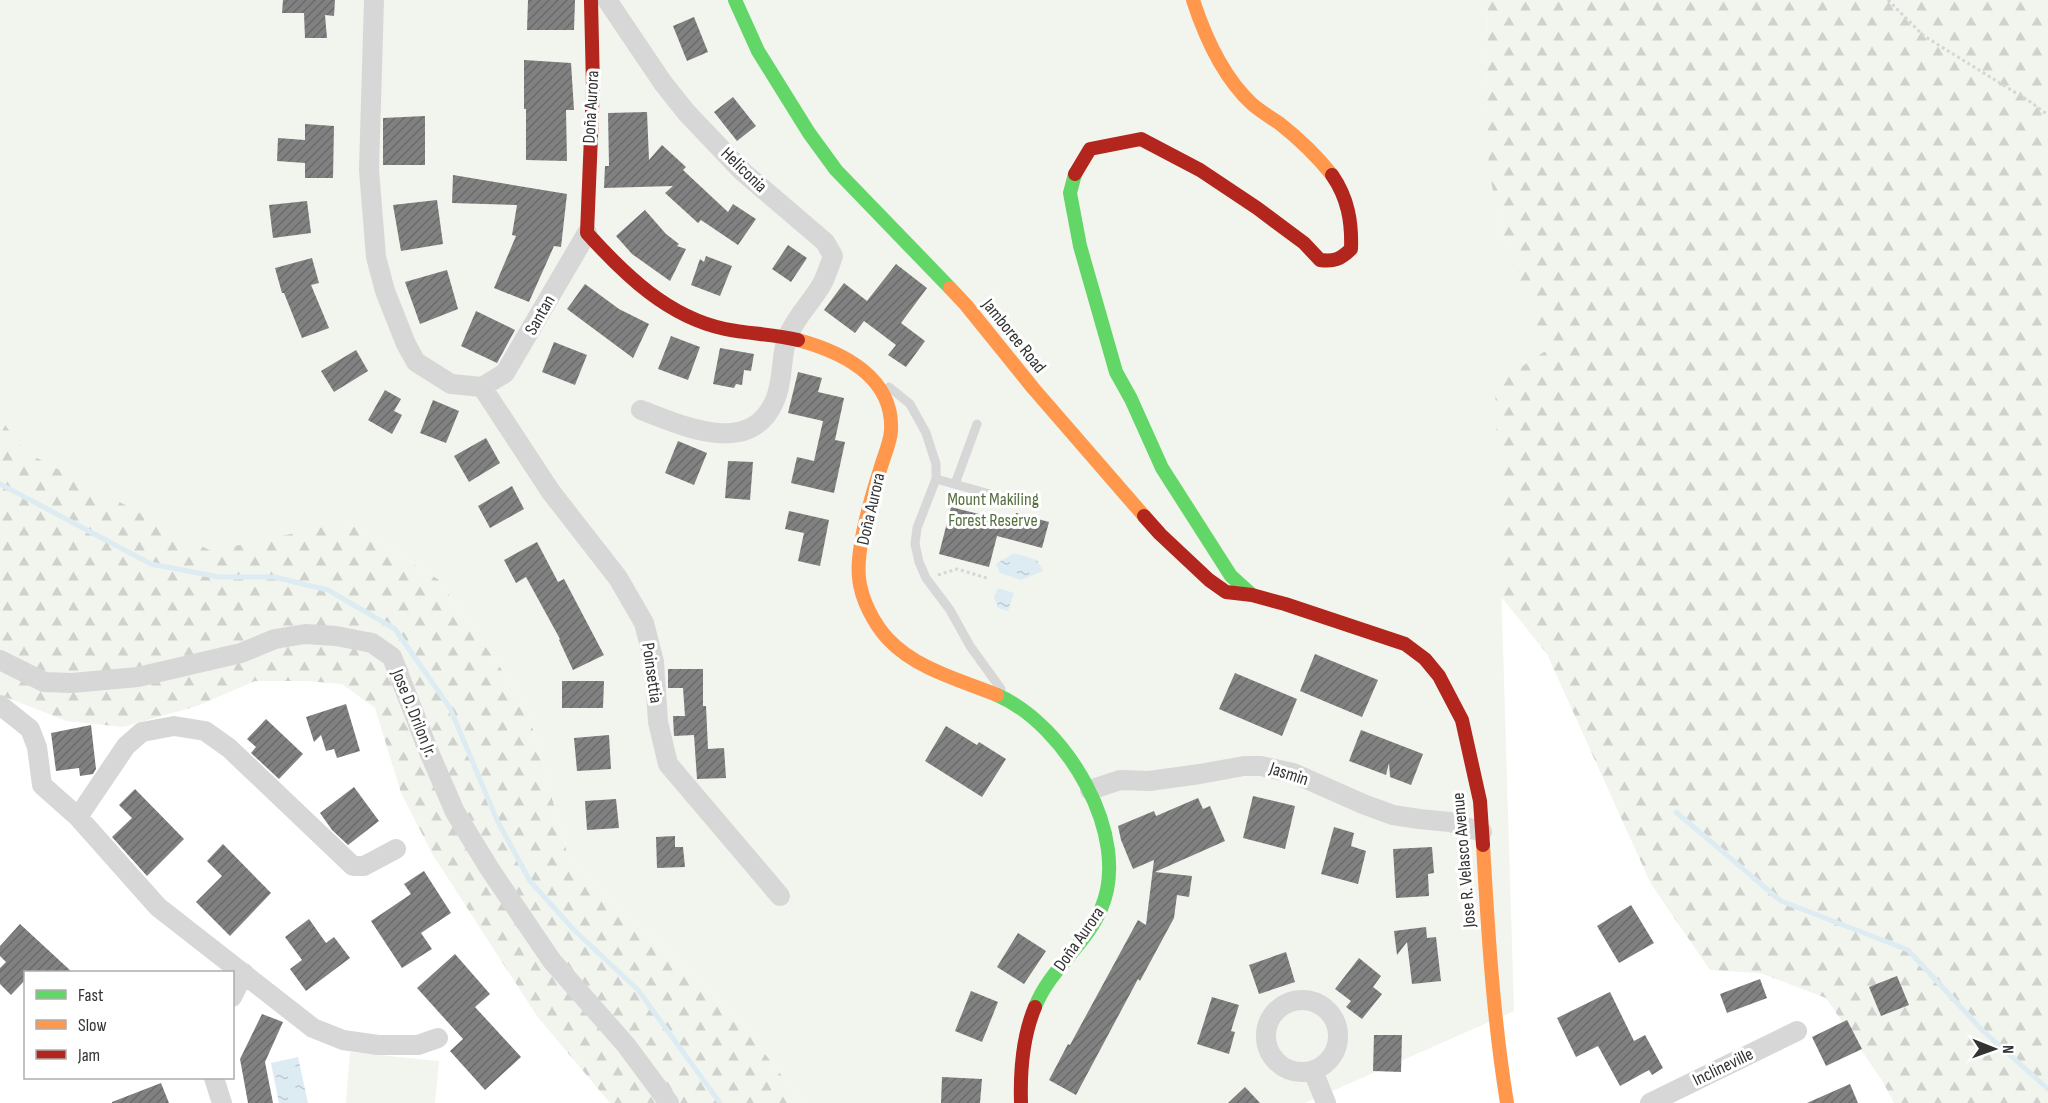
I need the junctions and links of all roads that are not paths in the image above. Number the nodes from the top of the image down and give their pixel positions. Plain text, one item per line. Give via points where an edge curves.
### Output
1 (374, 0) edge
2 (591, 0) edge
3 (607, 0) edge
4 (735, 0) edge
5 (1193, 0) edge
6 (587, 233) junction
7 (787, 337) junction
8 (874, 378) junction
9 (482, 387) junction
10 (641, 410) dead end
11 (977, 424) dead end
12 (936, 479) junction
13 (955, 484) junction
14 (1008, 500) dead end
15 (1252, 595) junction
16 (1328, 619) joint
17 (0, 660) edge
18 (1009, 700) junction
19 (0, 705) edge
20 (1090, 790) junction
21 (78, 817) junction
22 (1482, 832) junction
23 (396, 849) dead end
24 (780, 896) dead end
25 (244, 973) junction
26 (234, 993) edge
27 (1797, 1031) dead end
28 (438, 1038) dead end
29 (1313, 1071) dead end
30 (215, 1079) edge
31 (222, 1103) edge
32 (669, 1103) edge
33 (1021, 1103) edge
34 (1326, 1103) edge
35 (1507, 1103) edge
36 (1650, 1103) edge

1 - 9 street via 369,171 376,257 385,291 416,362 451,384
2 - 6 street, Doña Aurora via 594,60
3 - 7 street, Heliconia via 686,112 743,172 825,242 833,256 823,282
4 - 15 street, Jamboree Road via 758,51 836,170 966,305 1160,534 1226,592
5 - 15 street via 1217,60 1234,82 1253,104 1330,169 1353,222 1351,249 1341,259 1320,260 1257,208 1141,139 1090,149 1075,172 1070,193 1080,246 1116,372 1162,468 1231,576
6 - 7 street via 614,263 677,311 708,325
6 - 9 street, Santan via 506,373
7 - 8 street via 822,348
7 - 10 street via 775,400 750,429 732,433 696,430
8 - 12 lane via 910,404 926,433 936,464
8 - 18 street, Doña Aurora via 888,404 891,431 864,524 859,577 865,597 878,626 896,648 936,670
9 - 24 street, Poinsettia via 550,492 618,578 644,623 654,662 658,722 668,765
11 - 13 lane
12 - 13 lane
12 - 18 lane via 916,528 919,562 970,646
13 - 14 lane
15 - 16 street, Jamboree Road
16 - 22 street, Jose R. Velasco Avenue via 1406,644 1439,676 1462,720 1480,801
17 - 32 street, Jose D. Drilon Jr. via 44,682 72,683 138,677 241,653 275,639 315,635 372,643 392,657 455,812 489,868 552,961 626,1045
18 - 20 street, Doña Aurora via 1062,747
19 - 21 street via 30,729 37,747 42,785
20 - 22 street, Jasmin via 1120,780 1149,781 1244,765 1261,766 1293,773 1393,815 1450,822
20 - 33 street, Doña Aurora via 1107,848 1109,876 1105,903 1088,934 1046,985 1035,1006 1021,1063
21 - 23 street via 126,746 142,732 174,726 205,731 229,748 353,866 364,866
21 - 25 street via 158,907
22 - 35 street, Jose R. Velasco Avenue via 1491,976
25 - 26 street
25 - 28 street via 313,1028 344,1040 418,1045
27 - 36 street, Inclineville
29 - 34 street
30 - 31 street

